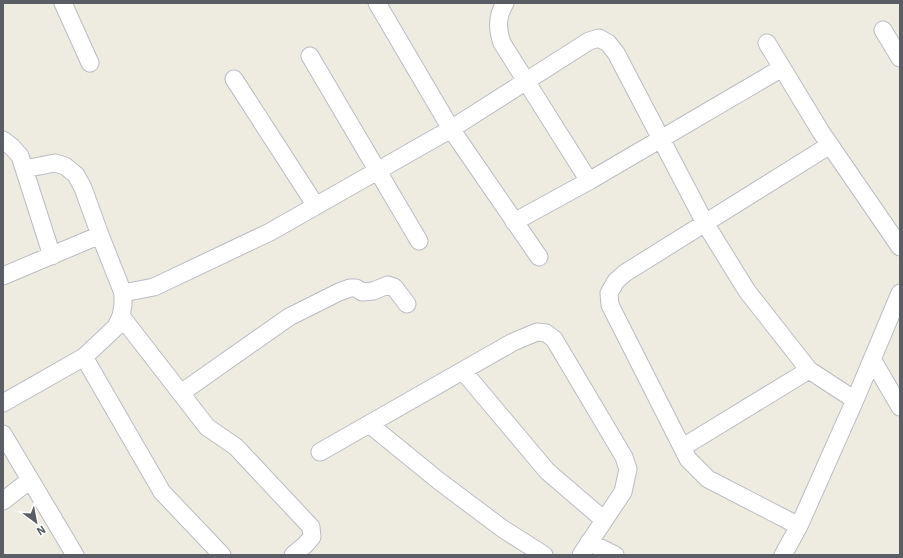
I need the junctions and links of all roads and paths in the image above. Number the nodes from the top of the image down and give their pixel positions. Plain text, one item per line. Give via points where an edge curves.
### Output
1 (64, 3) edge
2 (377, 3) edge
3 (505, 3) edge
4 (883, 30) dead end
5 (768, 43) dead end
6 (310, 56) dead end
7 (900, 58) edge
8 (90, 63) dead end
9 (782, 68) junction
10 (234, 79) dead end
11 (526, 82) junction
12 (451, 129) junction
13 (660, 138) junction
14 (3, 140) edge
15 (830, 145) junction
16 (24, 169) junction
17 (378, 171) junction
18 (589, 181) junction
19 (316, 206) junction
20 (514, 222) junction
21 (705, 223) junction
22 (100, 235) junction
23 (419, 241) dead end
24 (900, 247) edge
25 (52, 256) junction
26 (539, 257) dead end
27 (3, 276) edge
28 (900, 293) edge
29 (123, 294) junction
30 (407, 304) dead end
31 (122, 316) junction
32 (84, 357) junction
33 (872, 359) junction
34 (809, 370) junction
35 (463, 371) junction
36 (181, 393) junction
37 (855, 400) junction
38 (3, 403) edge
39 (900, 407) edge
40 (369, 424) junction
41 (3, 434) edge
42 (683, 448) junction
43 (320, 452) dead end
44 (30, 480) junction
45 (3, 501) edge
46 (604, 520) junction
47 (799, 526) junction
48 (585, 548) edge
49 (75, 555) edge
50 (222, 555) edge
51 (294, 555) edge
52 (544, 555) edge
53 (615, 555) edge
54 (783, 555) edge

1 - 8 street
2 - 12 street
3 - 11 street via 499,12 499,33 502,43
4 - 7 street
5 - 9 street
6 - 17 street
9 - 13 street
9 - 15 street
10 - 19 street
11 - 12 street
11 - 13 street via 589,41 599,38 608,43 616,53
11 - 18 street
12 - 17 street
12 - 20 street
13 - 18 street
13 - 21 street
14 - 16 street via 20,156
15 - 21 street
15 - 24 street
16 - 22 street via 55,163 65,166 76,175
16 - 25 street
17 - 19 street
17 - 23 street
18 - 20 street
19 - 29 street via 270,232 154,287
20 - 26 street
21 - 34 street via 747,291
21 - 42 street via 625,273 609,292 610,305
22 - 25 street
22 - 29 street
25 - 27 street
28 - 33 street
29 - 31 street
30 - 36 street via 394,286 388,285 362,292 350,288 339,292 289,318
31 - 32 street via 116,327
31 - 36 street
32 - 38 street
32 - 50 street via 162,492
33 - 37 street
33 - 39 street
34 - 37 street
34 - 42 street
35 - 40 street
35 - 46 street via 547,471
35 - 46 street via 513,342 537,332 546,333 554,340 624,457 628,469 623,492
36 - 51 street via 208,427 236,447 311,527 312,537
37 - 47 street
40 - 43 street
40 - 52 street via 491,521
41 - 44 street
42 - 47 street via 688,459 708,479
44 - 45 street
44 - 49 street
46 - 48 street
47 - 54 street
48 - 53 street

